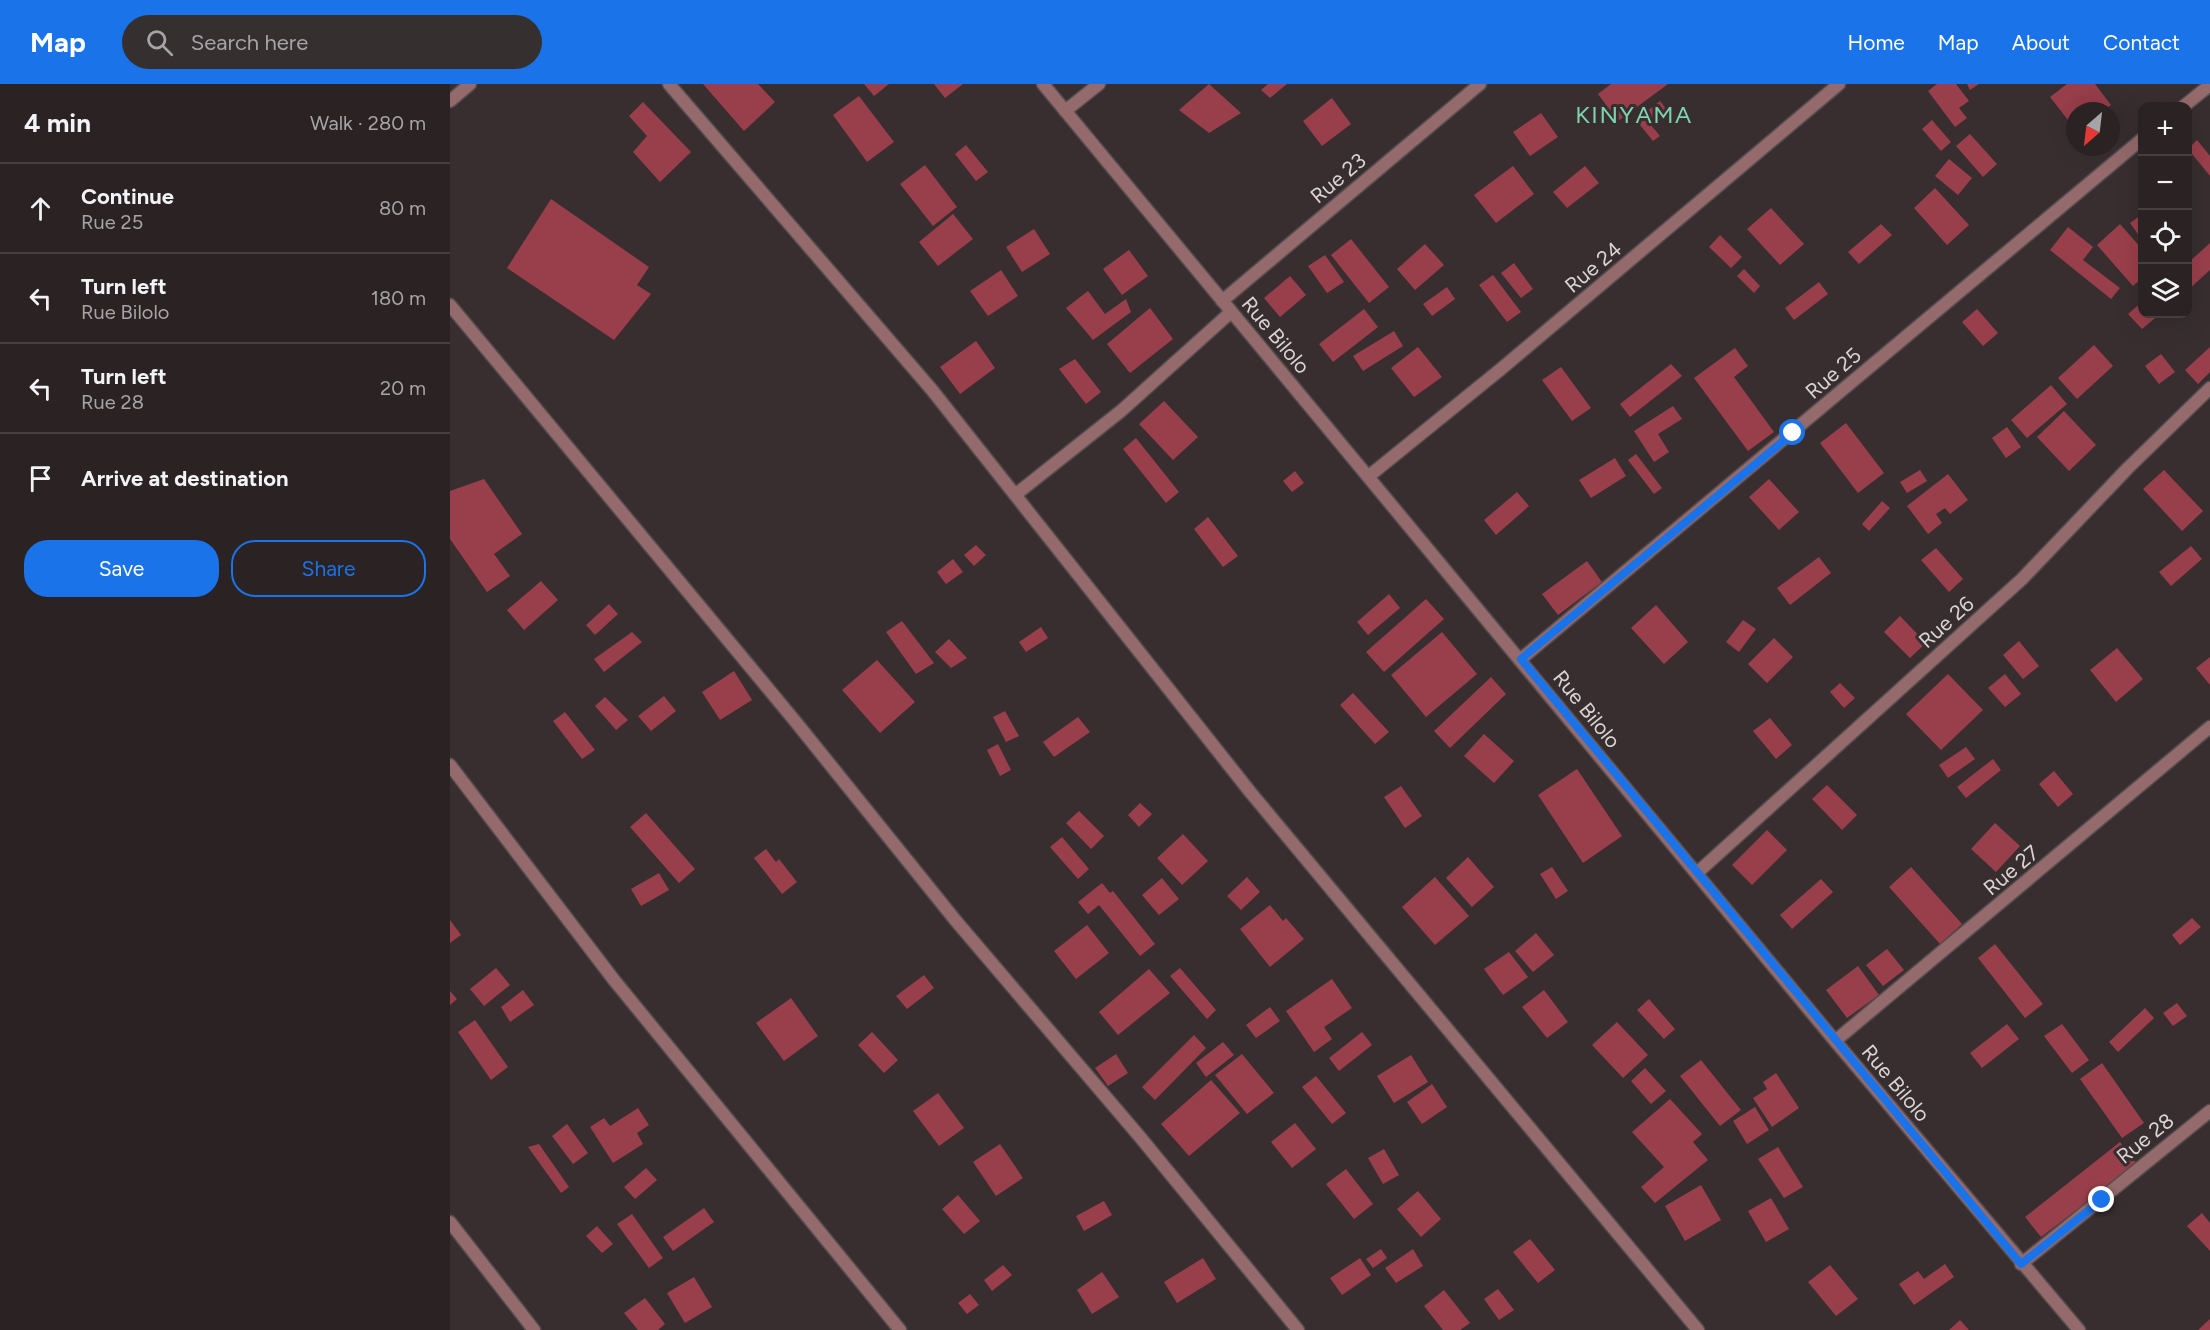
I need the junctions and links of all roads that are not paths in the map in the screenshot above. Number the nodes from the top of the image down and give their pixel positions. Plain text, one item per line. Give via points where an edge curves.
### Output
1 (470, 84) edge
2 (669, 84) edge
3 (1043, 84) edge
4 (1099, 84) edge
5 (1480, 84) edge
6 (1839, 84) edge
7 (2210, 85) edge
8 (450, 101) edge
9 (2189, 102) edge
10 (1065, 111) junction
11 (2138, 142) edge
12 (1222, 301) junction
13 (450, 305) edge
14 (1231, 312) junction
15 (2210, 388) edge
16 (1369, 476) junction
17 (1015, 495) junction
18 (1521, 659) junction
19 (2210, 727) edge
20 (450, 765) edge
21 (1697, 873) junction
22 (1835, 1041) junction
23 (2210, 1110) edge
24 (450, 1222) edge
25 (2021, 1264) junction
26 (534, 1330) edge
27 (900, 1330) edge
28 (1298, 1330) edge
29 (1698, 1330) edge
30 (2079, 1330) edge

1 - 8 street
2 - 17 street via 932,390
3 - 10 street, Rue Bilolo
4 - 10 street
5 - 12 street, Rue 23
6 - 16 street, Rue 24
7 - 9 street
10 - 12 street, Rue Bilolo
11 - 18 street, Rue 25
12 - 14 street, Rue Bilolo
13 - 28 street
14 - 16 street, Rue Bilolo
14 - 17 street via 1121,411
15 - 21 street, Rue 26 via 2022,579
16 - 18 street, Rue Bilolo
17 - 29 street via 1251,794
18 - 21 street, Rue Bilolo
19 - 22 street, Rue 27
20 - 27 street via 614,980
21 - 22 street, Rue Bilolo
22 - 25 street, Rue Bilolo
23 - 25 street, Rue 28
24 - 26 street
25 - 30 street, Rue Bilolo

